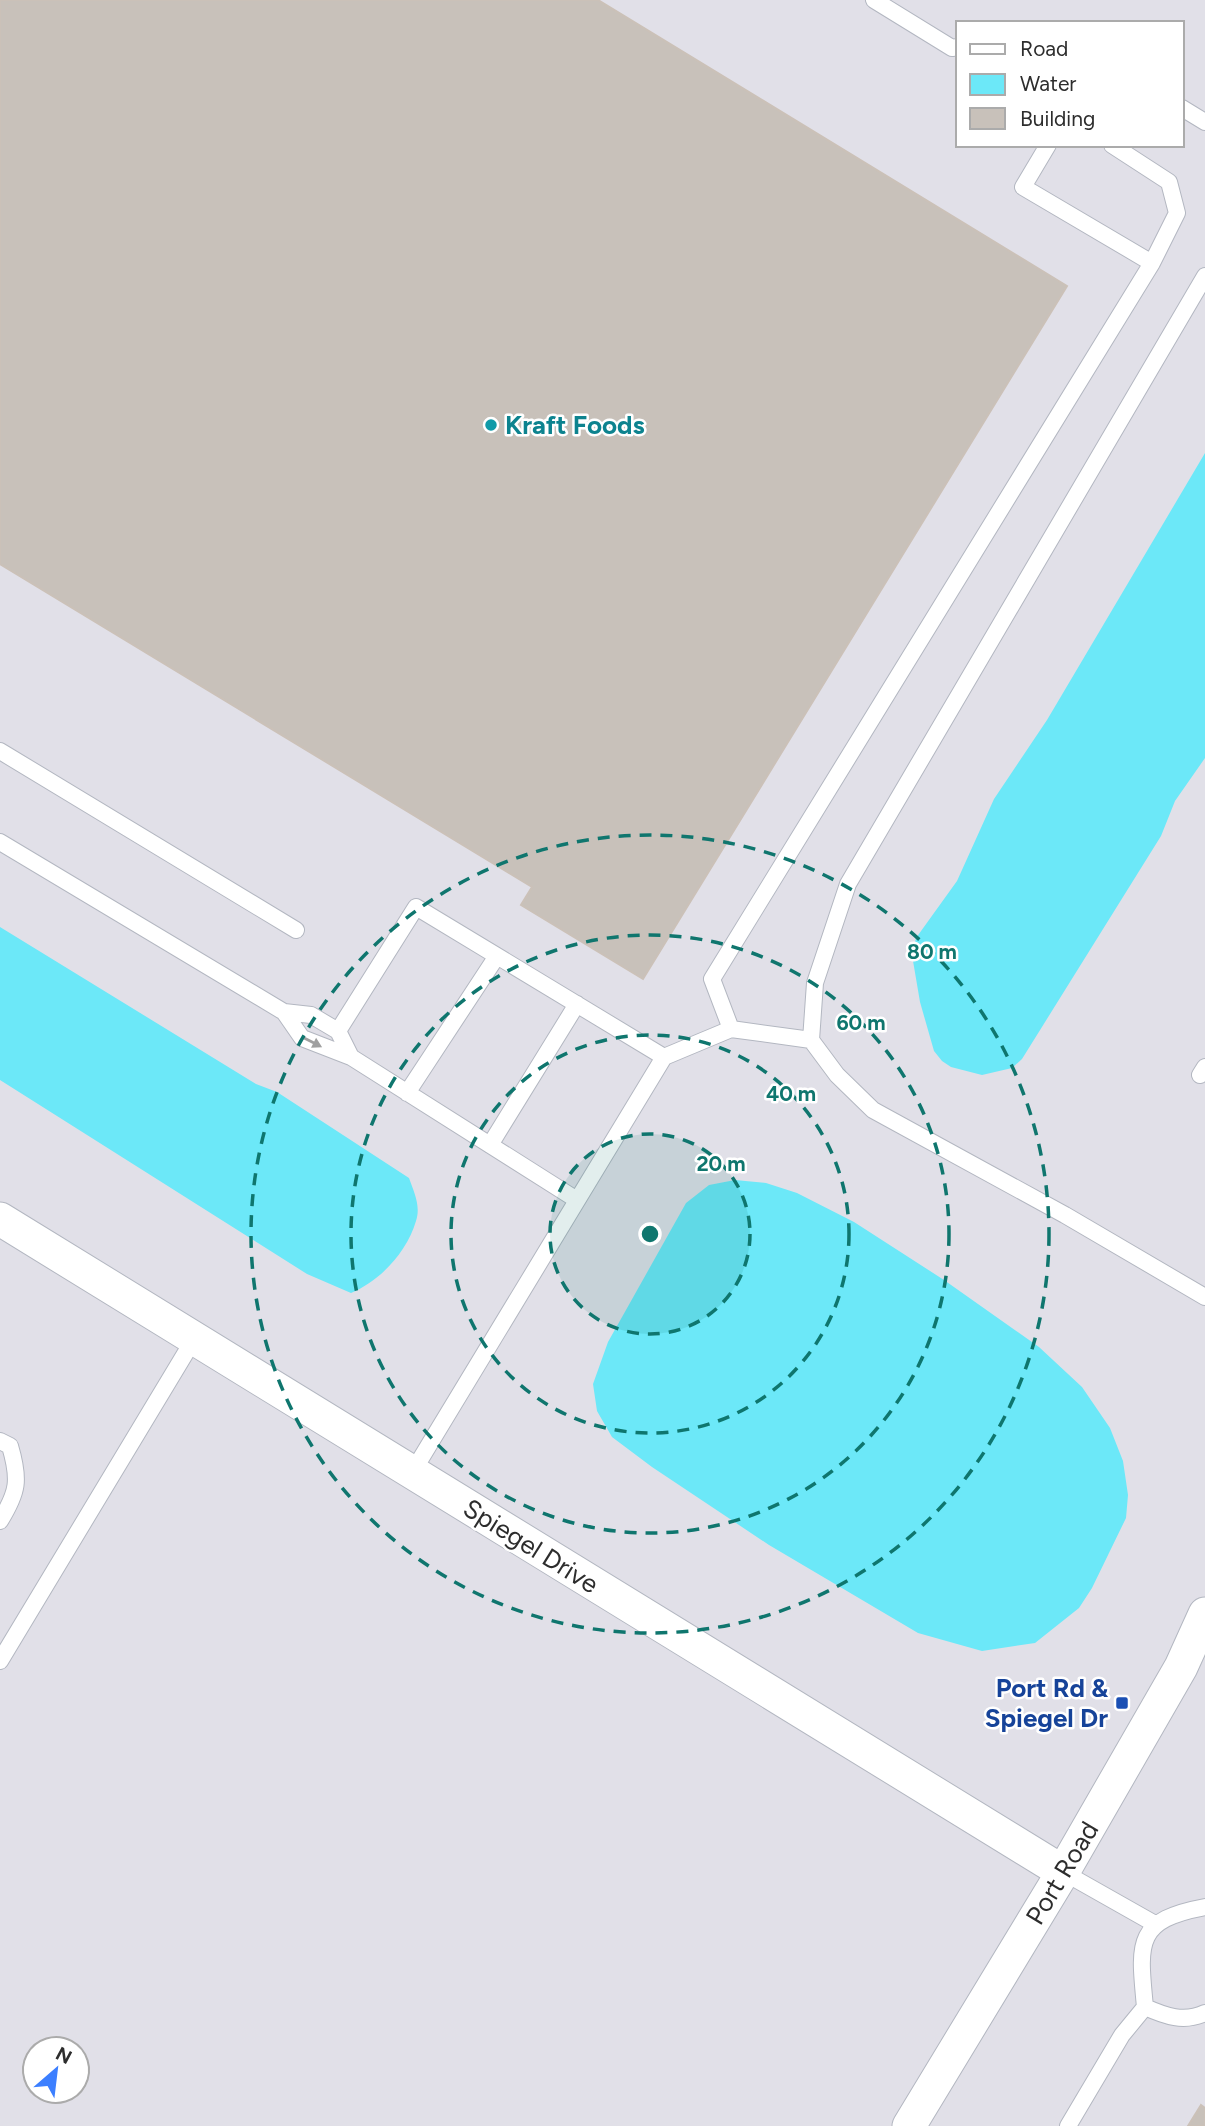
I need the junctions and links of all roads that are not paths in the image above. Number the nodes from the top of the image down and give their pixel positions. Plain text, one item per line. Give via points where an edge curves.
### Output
1 (874, 0) edge
2 (956, 47) edge
3 (1184, 109) edge
4 (1205, 122) edge
5 (1047, 147) edge
6 (1115, 147) edge
7 (1152, 263) junction
8 (1205, 276) edge
9 (0, 751) edge
10 (0, 842) edge
11 (296, 930) dead end
12 (497, 956) junction
13 (577, 1004) junction
14 (284, 1012) junction
15 (731, 1029) junction
16 (338, 1031) junction
17 (811, 1040) junction
18 (351, 1057) junction
19 (664, 1057) junction
20 (407, 1093) junction
21 (490, 1145) junction
22 (577, 1200) junction
23 (0, 1219) edge
24 (1205, 1297) edge
25 (194, 1339) junction
26 (0, 1441) edge
27 (412, 1473) junction
28 (0, 1521) edge
29 (1205, 1614) edge
30 (0, 1661) edge
31 (1063, 1872) junction
32 (1205, 1907) edge
33 (1155, 1924) junction
34 (1145, 2007) junction
35 (1205, 2013) edge
36 (909, 2126) edge
37 (1068, 2126) edge

1 - 2 lane
3 - 4 lane
5 - 7 lane via 1023,187
6 - 7 lane via 1169,181 1177,213
7 - 15 lane via 712,979
8 - 17 lane via 848,884 815,982
9 - 11 lane
10 - 14 lane
12 - 13 lane
12 - 16 lane via 416,907
12 - 20 lane
13 - 19 lane
13 - 21 lane
14 - 16 lane via 310,1015
14 -> 18 lane via 302,1038
15 - 17 lane
15 - 19 lane
16 - 18 lane
17 - 24 lane via 873,1110
18 - 20 lane
19 - 22 lane
20 - 21 lane
21 - 22 lane
22 - 27 lane
23 - 25 street, Spiegel Drive
25 - 27 street, Spiegel Drive
25 - 30 lane
26 - 28 lane via 10,1446 16,1469 16,1495
27 - 31 street, Spiegel Drive
29 - 31 street, Port Road via 1181,1667
31 - 33 lane
31 - 36 street, Port Road
32 - 33 lane via 1167,1916
33 - 34 lane via 1146,1936 1141,1963
34 - 35 lane via 1168,2017
34 - 37 lane via 1122,2035

